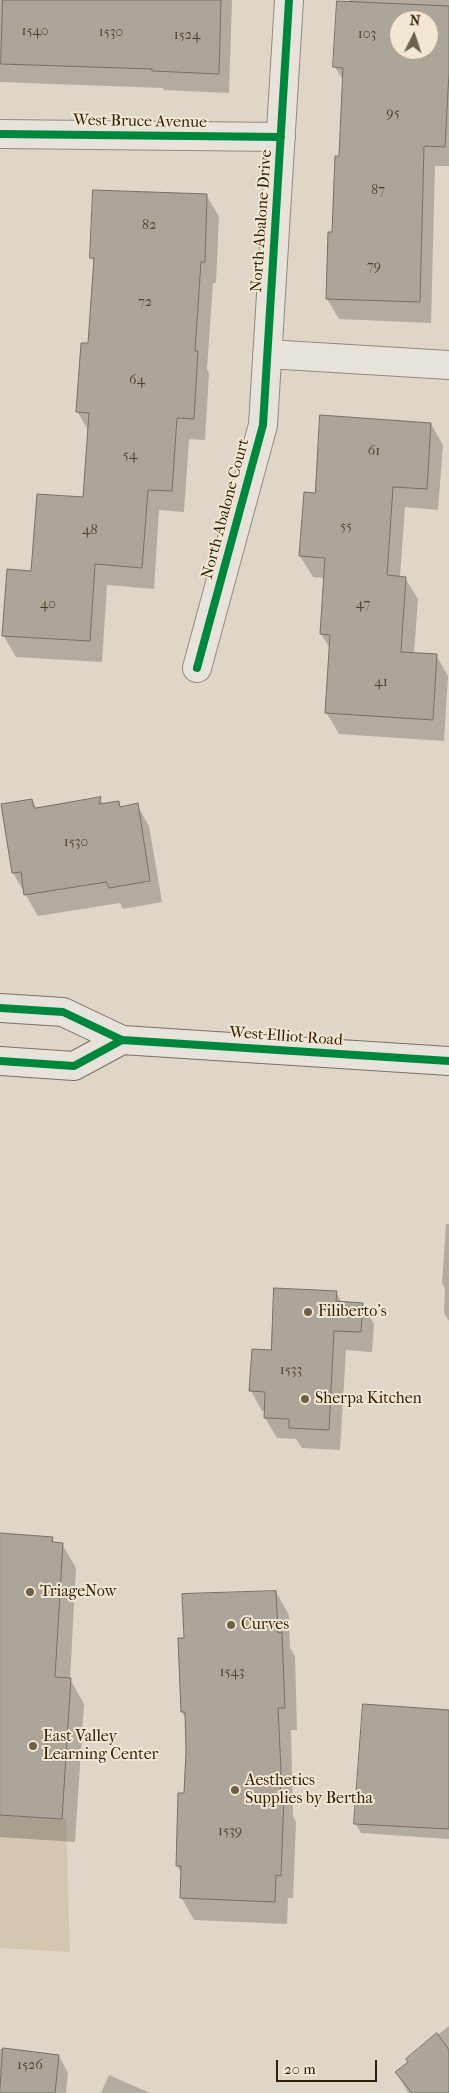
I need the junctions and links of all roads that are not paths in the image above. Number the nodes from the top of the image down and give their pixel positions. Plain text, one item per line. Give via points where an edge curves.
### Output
1 (289, 0) edge
2 (0, 134) edge
3 (280, 137) junction
4 (267, 354) junction
5 (449, 365) edge
6 (197, 668) dead end
7 (0, 1008) edge
8 (122, 1040) junction
9 (0, 1060) edge
10 (449, 1061) edge

1 - 3 street, North Abalone Drive
2 - 3 street, West Bruce Avenue
3 - 4 street, North Abalone Drive
4 - 5 street
4 - 6 street, North Abalone Court via 263,425
7 - 8 street, West Elliot Road via 63,1012
8 - 9 street via 74,1066
8 - 10 street, West Elliot Road

